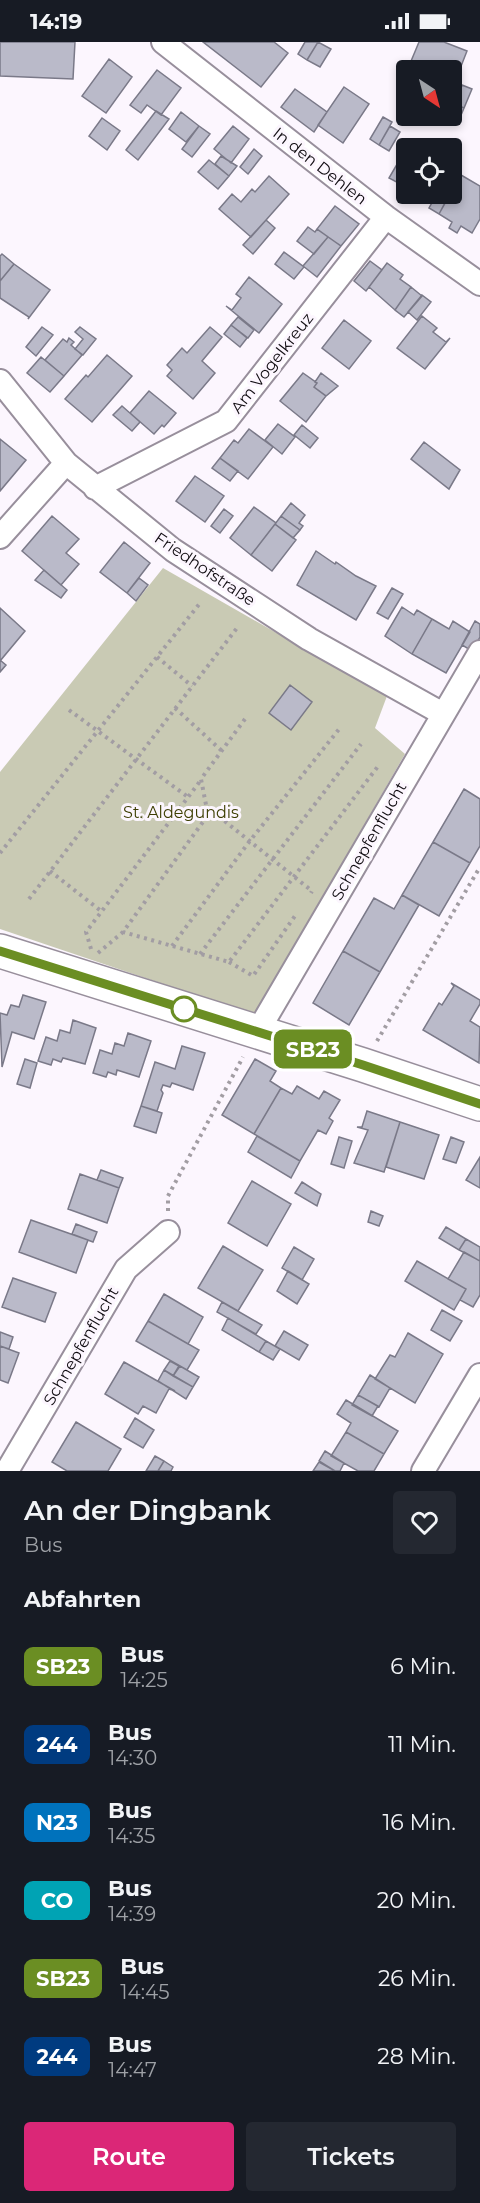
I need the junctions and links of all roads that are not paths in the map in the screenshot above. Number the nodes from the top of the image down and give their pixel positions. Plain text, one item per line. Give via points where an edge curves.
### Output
1 (164, 42) edge
2 (386, 218) junction
3 (480, 284) edge
4 (0, 381) edge
5 (66, 463) junction
6 (94, 488) junction
7 (0, 537) edge
8 (480, 652) edge
9 (443, 714) junction
10 (0, 951) edge
11 (258, 1031) junction
12 (480, 1104) edge
13 (168, 1232) road end
14 (480, 1375) edge
15 (7, 1471) edge
16 (423, 1471) edge

1 - 2 street, In den Dehlen
2 - 3 street, In den Dehlen
2 - 6 street, Am Vogelkreuz via 226,421
4 - 5 street, Friedhofstraße
5 - 6 street, Friedhofstraße
5 - 7 street
6 - 9 street, Friedhofstraße via 173,550 309,639
8 - 9 street, Schnepfenflucht
9 - 11 street, Schnepfenflucht
10 - 11 street
11 - 12 street
13 - 15 street, Schnepfenflucht via 126,1269
14 - 16 street

